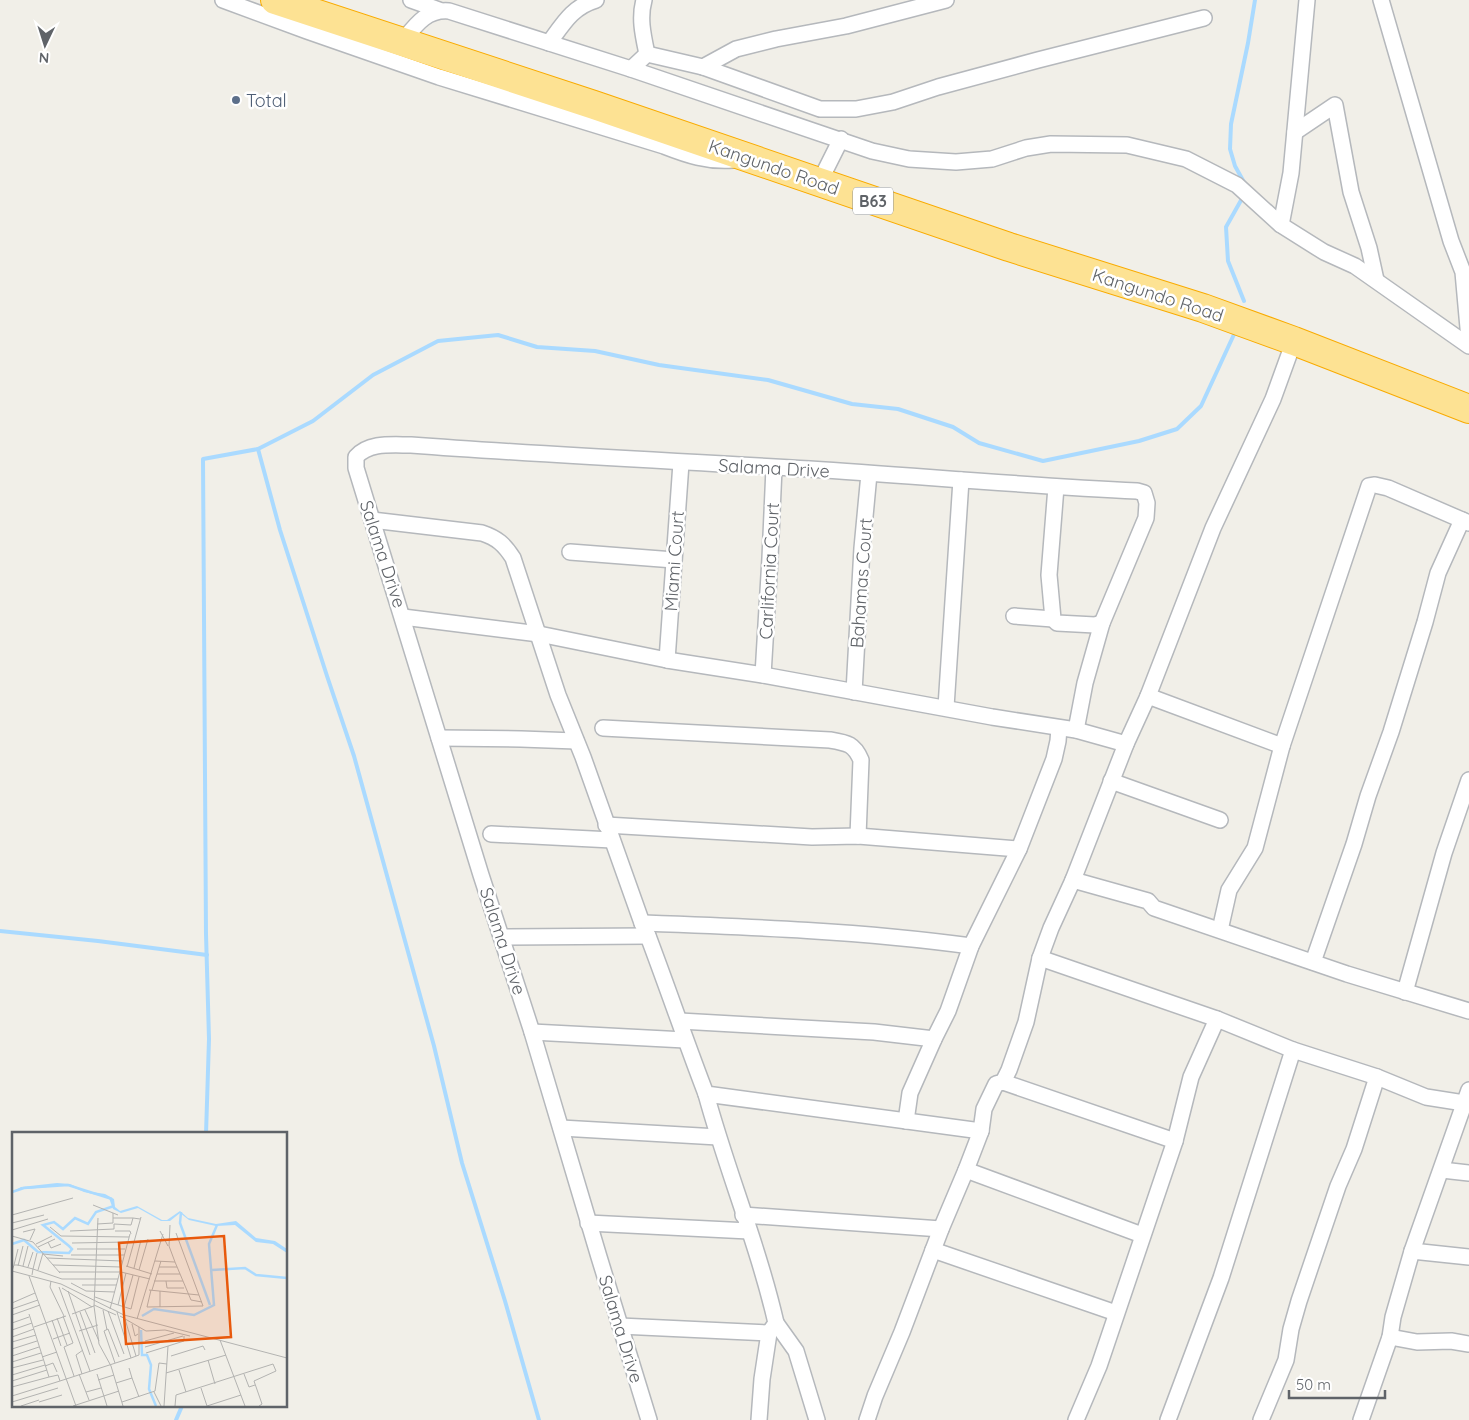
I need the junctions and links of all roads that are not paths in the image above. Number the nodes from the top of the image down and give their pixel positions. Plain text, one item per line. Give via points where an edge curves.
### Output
1 (223, 0) edge
2 (275, 0) edge
3 (411, 0) edge
4 (596, 0) edge
5 (644, 0) edge
6 (946, 0) edge
7 (1307, 0) edge
8 (1381, 0) edge
9 (439, 10) junction
10 (1204, 18) dead end
11 (402, 42) junction
12 (549, 43) junction
13 (647, 54) junction
14 (703, 67) junction
15 (631, 69) junction
16 (1295, 132) junction
17 (841, 140) junction
18 (748, 158) junction
19 (819, 183) junction
20 (1281, 226) junction
21 (1376, 280) junction
22 (1469, 340) edge
23 (1294, 341) junction
24 (1469, 346) edge
25 (1469, 409) edge
26 (681, 463) junction
27 (774, 468) junction
28 (869, 474) junction
29 (961, 480) junction
30 (1056, 487) junction
31 (372, 520) junction
32 (1466, 522) edge
33 (570, 552) dead end
34 (674, 560) junction
35 (1014, 616) dead end
36 (403, 617) junction
37 (1053, 619) junction
38 (1102, 623) junction
39 (539, 634) junction
40 (667, 660) junction
41 (763, 675) junction
42 (854, 692) junction
43 (1148, 696) junction
44 (946, 708) junction
45 (603, 728) dead end
46 (1059, 728) junction
47 (1076, 730) junction
48 (439, 738) junction
49 (576, 741) junction
50 (1126, 744) junction
51 (1282, 746) junction
52 (1469, 780) edge
53 (1111, 781) junction
54 (1220, 820) dead end
55 (606, 825) junction
56 (491, 834) dead end
57 (858, 836) junction
58 (612, 840) junction
59 (1019, 849) junction
60 (1073, 880) junction
61 (645, 929) junction
62 (1220, 930) junction
63 (502, 937) junction
64 (971, 946) junction
65 (1040, 958) junction
66 (1313, 962) junction
67 (1406, 992) junction
68 (1469, 1011) edge
69 (1217, 1019) junction
70 (680, 1021) junction
71 (532, 1032) junction
72 (934, 1039) junction
73 (685, 1040) junction
74 (1294, 1050) junction
75 (1377, 1077) junction
76 (1003, 1082) junction
77 (706, 1094) junction
78 (1467, 1096) edge
79 (906, 1121) junction
80 (561, 1128) junction
81 (981, 1131) junction
82 (718, 1137) junction
83 (1175, 1141) junction
84 (966, 1170) junction
85 (1442, 1170) junction
86 (1469, 1173) edge
87 (743, 1215) junction
88 (588, 1223) junction
89 (941, 1229) junction
90 (749, 1232) junction
91 (1142, 1235) junction
92 (933, 1250) junction
93 (1412, 1251) junction
94 (1469, 1257) edge
95 (1116, 1314) junction
96 (620, 1326) junction
97 (773, 1328) junction
98 (1390, 1337) junction
99 (1469, 1344) edge
100 (650, 1420) edge
101 (759, 1420) edge
102 (816, 1420) edge
103 (868, 1420) edge
104 (1076, 1420) edge
105 (1168, 1420) edge
106 (1261, 1420) edge
107 (1361, 1420) edge

1 - 18 street via 423,72 690,156 718,161
2 - 11 highway, Kangundo Road / B63
3 - 9 street
4 - 12 street via 582,4
5 - 13 street via 641,24
6 - 14 street via 846,26 736,49
7 - 16 street
8 - 22 street via 1451,242 1463,272
9 - 11 street via 420,20
9 - 12 street
10 - 14 street via 1020,64 893,102 856,109 820,109
11 - 18 highway, Kangundo Road / B63
12 - 15 street
13 - 14 street
13 - 15 street
15 - 17 street
16 - 20 street
16 - 21 street via 1335,106 1351,192
17 - 19 street
17 - 20 street via 872,151 956,162 992,159 1051,144 1127,145 1186,159 1237,185
18 - 19 highway, Kangundo Road / B63
19 - 23 highway, Kangundo Road / B63 via 1203,308
20 - 21 street
21 - 24 street
23 - 25 highway, Kangundo Road / B63
23 - 43 street via 1273,399 1213,528
26 - 27 street, Salama Drive
26 - 31 street, Salama Drive via 381,445 362,449 356,457 356,468
26 - 34 street, Miami Court
27 - 28 street, Salama Drive
27 - 41 street, Carlifornia Court
28 - 29 street, Salama Drive
28 - 42 street, Bahamas Court
29 - 30 street, Salama Drive
29 - 44 street
30 - 37 street via 1049,575
30 - 38 street, Salama Drive via 1144,493 1146,518
31 - 36 street, Salama Drive
31 - 39 street via 482,533 496,538 513,558
32 - 51 street via 1388,488 1369,486
32 - 66 street via 1438,573 1391,732
33 - 34 street
34 - 40 street, Miami Court
35 - 37 street
36 - 39 street
36 - 48 street, Salama Drive
37 - 38 street via 1057,623
38 - 47 street via 1085,682
39 - 40 street
39 - 49 street
40 - 41 street
41 - 42 street
42 - 44 street
43 - 50 street
43 - 51 street
44 - 46 street
45 - 57 street via 847,743 856,749 861,760
46 - 47 street
46 - 59 street via 1054,759
47 - 50 street
48 - 49 street
48 - 63 street, Salama Drive
49 - 55 street
50 - 53 street
51 - 62 street via 1255,848 1229,890
52 - 67 street via 1444,852
53 - 54 street
53 - 60 street
55 - 57 street via 812,837
55 - 58 street
56 - 58 street
57 - 59 street
58 - 61 street
59 - 64 street
60 - 62 street via 1148,901 1154,908
60 - 65 street
61 - 63 street
61 - 64 street via 736,926
61 - 70 street
62 - 66 street
63 - 71 street, Salama Drive
64 - 72 street via 948,1011
65 - 69 street
65 - 76 street via 1026,1022
66 - 67 street
67 - 68 street
69 - 74 street
69 - 83 street via 1191,1076
70 - 72 street via 874,1032
70 - 73 street
71 - 73 street
71 - 80 street, Salama Drive
72 - 79 street via 910,1093
73 - 77 street
74 - 75 street
74 - 105 street via 1221,1278
75 - 78 street via 1426,1097
75 - 106 street via 1299,1302 1286,1360
76 - 81 street via 996,1084 984,1109
76 - 83 street
77 - 79 street
77 - 82 street
78 - 85 street
79 - 81 street
80 - 82 street
80 - 88 street, Salama Drive
81 - 84 street
82 - 87 street
83 - 91 street
84 - 89 street
84 - 91 street
85 - 86 street
85 - 93 street
87 - 89 street
87 - 90 street
88 - 90 street
88 - 96 street, Salama Drive
89 - 92 street
90 - 97 street via 768,1288
91 - 95 street
92 - 95 street
92 - 103 street
93 - 94 street
93 - 98 street
95 - 104 street
96 - 97 street
96 - 100 street, Salama Drive
97 - 101 street via 762,1379
97 - 102 street via 796,1351
98 - 99 street via 1417,1342
98 - 107 street

